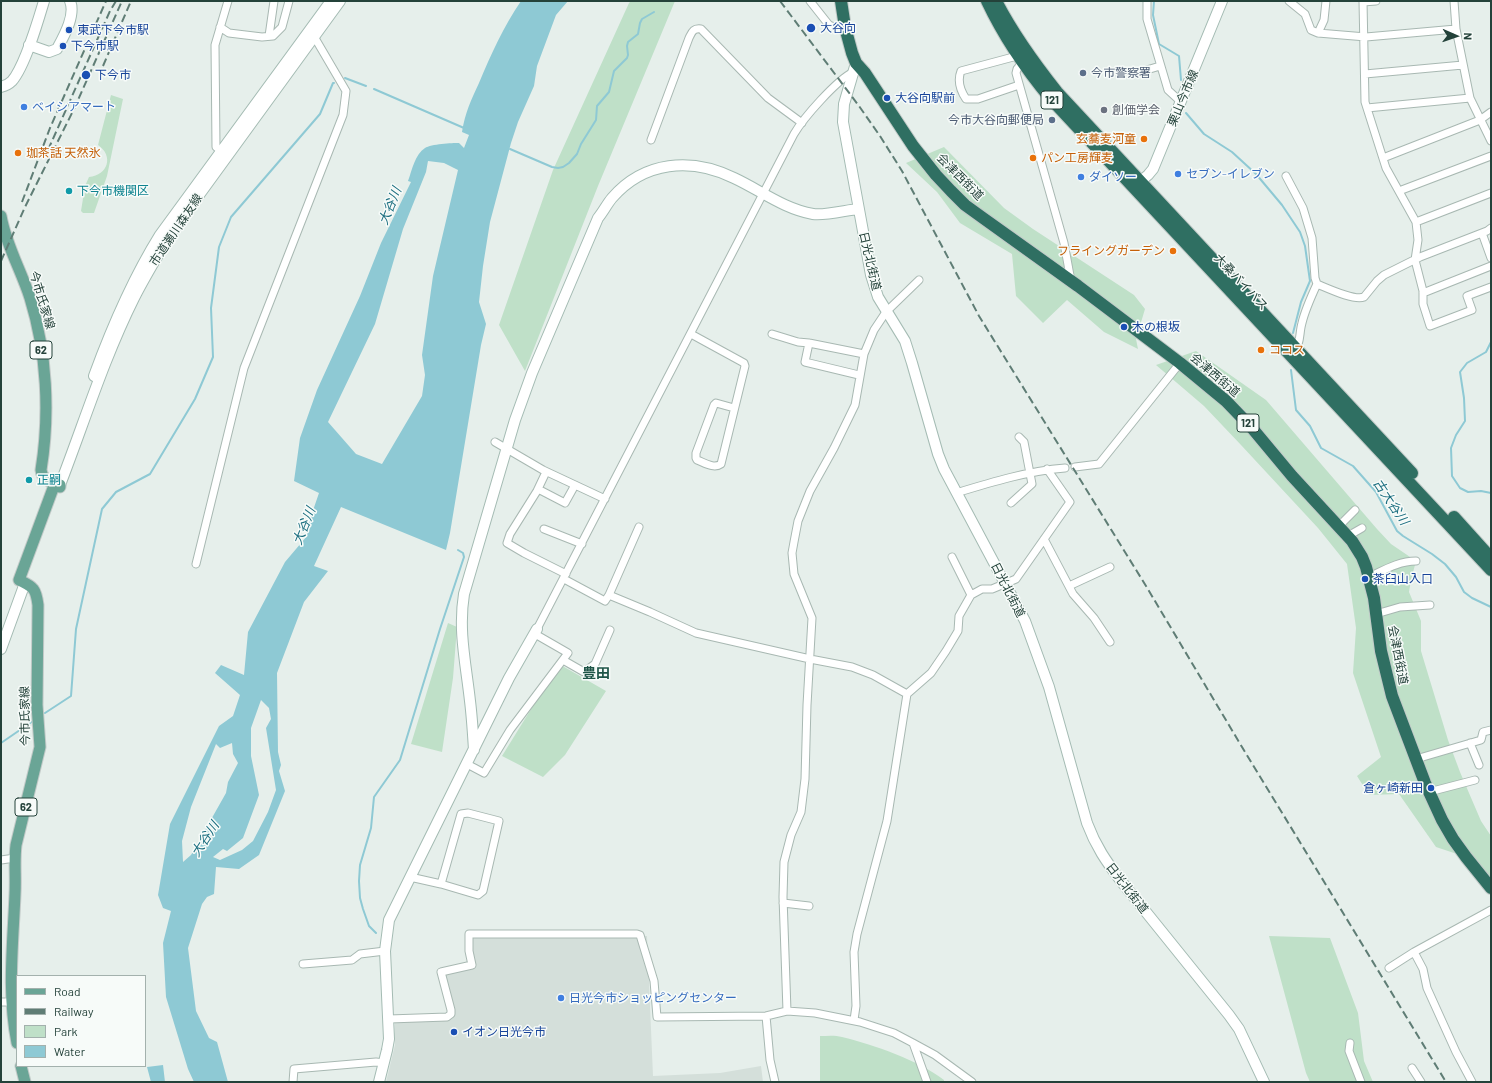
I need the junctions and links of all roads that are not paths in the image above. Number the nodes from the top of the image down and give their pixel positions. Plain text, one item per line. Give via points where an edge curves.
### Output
1 (44, 1) edge
2 (70, 1) edge
3 (228, 1) edge
4 (274, 1) edge
5 (289, 1) edge
6 (331, 1) edge
7 (340, 1) edge
8 (810, 1) edge
9 (841, 1) edge
10 (987, 1) edge
11 (996, 1) edge
12 (1148, 1) edge
13 (1222, 1) edge
14 (1289, 1) edge
15 (1326, 1) edge
16 (1376, 1) edge
17 (1454, 1) edge
18 (1363, 2) edge
19 (220, 27) junction
20 (845, 27) junction
21 (1456, 29) junction
22 (312, 33) junction
23 (1318, 33) junction
24 (269, 36) junction
25 (1364, 37) junction
26 (29, 45) junction
27 (1020, 59) junction
28 (1463, 65) junction
29 (1160, 66) junction
30 (855, 67) junction
31 (1140, 72) dead end
32 (1365, 74) junction
33 (1044, 83) junction
34 (1019, 85) junction
35 (1, 87) edge
36 (1470, 98) junction
37 (1181, 102) junction
38 (1366, 108) junction
39 (1491, 112) edge
40 (1480, 120) junction
41 (802, 123) junction
42 (650, 140) dead end
43 (1491, 141) edge
44 (224, 153) junction
45 (1491, 156) edge
46 (1383, 158) junction
47 (1286, 176) dead end
48 (1137, 184) junction
49 (1399, 191) junction
50 (1491, 193) edge
51 (764, 194) junction
52 (858, 209) junction
53 (1, 216) edge
54 (1416, 222) junction
55 (1491, 228) edge
56 (1482, 233) junction
57 (1491, 258) edge
58 (1415, 260) junction
59 (1491, 266) edge
60 (919, 280) dead end
61 (1071, 281) junction
62 (1317, 284) junction
63 (1491, 287) edge
64 (1423, 293) junction
65 (886, 312) junction
66 (691, 334) junction
67 (772, 334) dead end
68 (809, 343) junction
69 (1294, 352) junction
70 (864, 354) junction
71 (1180, 363) junction
72 (859, 375) junction
73 (734, 408) junction
74 (1018, 437) dead end
75 (496, 442) dead end
76 (506, 448) junction
77 (1075, 467) dead end
78 (1065, 468) dead end
79 (1047, 469) junction
80 (546, 472) junction
81 (1030, 473) junction
82 (57, 484) junction
83 (575, 485) junction
84 (538, 489) junction
85 (956, 493) junction
86 (605, 499) junction
87 (1011, 503) dead end
88 (1355, 510) dead end
89 (1339, 526) junction
90 (639, 527) dead end
91 (1362, 528) dead end
92 (544, 529) dead end
93 (1348, 536) junction
94 (1044, 539) junction
95 (582, 544) junction
96 (952, 557) dead end
97 (1491, 558) edge
98 (1416, 561) dead end
99 (196, 564) dead end
100 (1110, 567) dead end
101 (1491, 570) edge
102 (565, 577) junction
103 (1369, 577) junction
104 (22, 582) junction
105 (1006, 583) junction
106 (1069, 586) junction
107 (609, 595) junction
108 (970, 595) junction
109 (1430, 606) dead end
110 (1376, 614) junction
111 (1, 629) edge
112 (610, 630) dead end
113 (536, 632) junction
114 (1110, 642) dead end
115 (1, 649) edge
116 (810, 659) junction
117 (563, 660) junction
118 (907, 694) junction
119 (1491, 730) edge
120 (1470, 744) junction
121 (474, 750) junction
122 (1416, 759) junction
123 (467, 764) junction
124 (1479, 765) dead end
125 (1475, 780) dead end
126 (1429, 792) junction
127 (15, 858) junction
128 (1, 860) edge
129 (410, 877) junction
130 (441, 884) junction
131 (1491, 888) edge
132 (783, 903) junction
133 (809, 906) dead end
134 (1491, 910) edge
135 (385, 951) junction
136 (1414, 952) junction
137 (303, 964) dead end
138 (1390, 968) dead end
139 (6, 1002) edge
140 (787, 1011) junction
141 (766, 1016) junction
142 (388, 1019) junction
143 (854, 1020) junction
144 (16, 1039) edge
145 (913, 1043) junction
146 (1350, 1043) dead end
147 (384, 1063) junction
148 (21, 1067) edge
149 (1412, 1068) dead end
150 (24, 1082) edge
151 (293, 1082) edge
152 (379, 1082) edge
153 (775, 1082) edge
154 (927, 1082) edge
155 (972, 1082) edge
156 (1264, 1082) edge
157 (1361, 1082) edge
158 (1421, 1082) edge
159 (1472, 1082) edge

1 - 26 street
2 - 26 street via 73,8 71,17 57,49 49,52
3 - 19 street
4 - 24 street
5 - 24 street via 282,27 273,36
6 - 22 street, 市道瀬川森友線
7 - 22 street, 市道瀬川森友線
8 - 20 street via 829,25 836,28
9 - 20 highway, 会津西街道 / 121
10 - 27 highway, 大桑バイパス / 121
11 - 33 highway, 大桑バイパス / 121
12 - 29 street via 1147,19
13 - 37 street, 栗山今市線
14 - 23 street via 1305,14 1311,30
15 - 23 street via 1324,20
16 - 18 street
17 - 21 street
18 - 25 street
19 - 24 street via 229,33
19 - 44 street via 215,44 214,67 216,147
20 - 30 highway, 会津西街道 / 121
21 - 25 street
21 - 28 street
22 - 44 street, 市道瀬川森友線
22 - 99 street via 346,91 343,115 244,368
23 - 25 street
25 - 32 street
26 - 35 street via 12,80
27 - 33 highway, 大桑バイパス / 121
27 - 34 street via 1016,69
27 - 34 street via 961,71 958,78 966,99 978,99
28 - 32 street
28 - 36 street
29 - 31 street
29 - 37 street via 1168,90
30 - 41 street
30 - 52 street, 日光北街道 via 844,104 843,122
30 - 61 highway, 会津西街道 / 121 via 865,73 913,146 951,191 983,218
32 - 38 street
33 - 48 highway, 大桑バイパス / 121
34 - 61 street via 1064,243
36 - 38 street
36 - 40 street
37 - 48 street, 栗山今市線 via 1153,169
38 - 46 street
39 - 40 street
40 - 43 street
40 - 46 street
41 - 42 street via 768,98 701,29 696,29 692,30
41 - 51 street
44 - 82 street, 市道瀬川森友線 via 167,239 134,298
45 - 49 street
46 - 49 street
47 - 62 street via 1302,208 1312,238
48 - 69 highway, 大桑バイパス / 121
49 - 54 street
50 - 54 street
51 - 52 street via 788,207 815,215
51 - 66 street
51 - 76 street via 721,172 697,165 682,165 669,166 640,175 612,198 598,218 535,366
52 - 65 street, 日光北街道 via 870,275
53 - 82 main road, 今市氏家線 / 62 via 6,240 29,297 39,334 46,398 41,470 44,478
54 - 58 street via 1418,240
55 - 56 street
56 - 57 street
56 - 58 street
58 - 62 street via 1384,275 1362,299
58 - 64 street
59 - 64 street
60 - 65 street
61 - 71 highway, 会津西街道 / 121
62 - 69 street via 1301,324 1300,340
63 - 64 street via 1467,296 1472,310 1430,326
65 - 70 street via 874,330
65 - 85 street, 日光北街道 via 905,341 938,454
66 - 73 street via 744,363
66 - 86 street
67 - 68 street
68 - 70 street
68 - 72 street via 805,362
69 - 97 highway, 大桑バイパス / 121
69 - 101 highway, 大桑バイパス / 121
70 - 72 street
71 - 77 street via 1099,464
71 - 89 highway, 会津西街道 / 121 via 1238,413
72 - 116 street via 855,405 810,491 798,521 792,553 794,574 812,618
73 - 73 street via 721,464 713,466 697,460 696,453 714,405 716,403
74 - 81 street via 1024,442
75 - 76 street
76 - 80 street
76 - 121 street via 475,552 462,607 463,649
78 - 79 street
79 - 81 street
79 - 94 street via 1070,502
80 - 83 street
80 - 84 street
81 - 85 street
81 - 87 street via 1032,484
82 - 104 main road
83 - 84 street via 565,503
83 - 86 street
84 - 102 street via 507,543
85 - 105 street, 日光北街道
86 - 95 street
88 - 89 street
89 - 93 highway, 会津西街道 / 121
90 - 107 street
91 - 93 street
92 - 95 street
93 - 103 highway, 会津西街道 / 121 via 1362,557
94 - 105 street via 1016,579
94 - 106 street
95 - 102 street
96 - 108 street
98 - 103 street via 1394,565
100 - 106 street
102 - 107 street via 605,601
102 - 113 street
103 - 110 highway, 会津西街道 / 121
104 - 111 street
104 - 115 street
104 - 127 main road, 今市氏家線 / 62 via 34,589 37,594 37,705 40,747
105 - 108 street
105 - 156 street, 日光北街道 via 1025,621 1049,687 1094,843 1121,881 1233,1020
106 - 114 street
107 - 116 street via 696,633
108 - 118 street via 960,616 958,632 946,651 931,673
109 - 110 street via 1400,607
110 - 122 highway, 会津西街道 / 121 via 1390,690
112 - 117 street via 595,664 584,672
113 - 117 street via 568,653
113 - 121 street via 509,678
116 - 118 street via 863,671
116 - 132 street via 805,779 800,812 784,862
117 - 123 street via 510,730 484,773
118 - 143 street via 887,821 854,952
119 - 120 street via 1483,732 1481,740
120 - 122 street
120 - 124 street
121 - 123 street
122 - 126 highway, 会津西街道 / 121
123 - 129 street
125 - 126 street
126 - 131 highway, 会津西街道 / 121 via 1453,839
127 - 128 street
127 - 139 main road, 今市氏家線 / 62 via 16,894
129 - 130 street
129 - 135 street via 389,920
130 - 130 street via 478,896 483,891 500,821 468,813 461,814
132 - 133 street
132 - 140 street
134 - 136 street
135 - 137 street via 360,954 352,960
135 - 142 street
136 - 138 street
136 - 159 street via 1423,969 1427,988
139 - 144 main road, 今市氏家線 / 62
140 - 141 street
140 - 143 street
141 - 142 street via 657,1017 654,981 640,935 637,934 469,934 472,965 441,972 451,1014 447,1017
141 - 153 street
142 - 147 street via 389,1039
143 - 145 street via 894,1033
145 - 154 street
145 - 155 street via 936,1055
146 - 157 street via 1349,1051
147 - 151 street via 294,1069
147 - 152 street
148 - 150 main road
149 - 158 street

